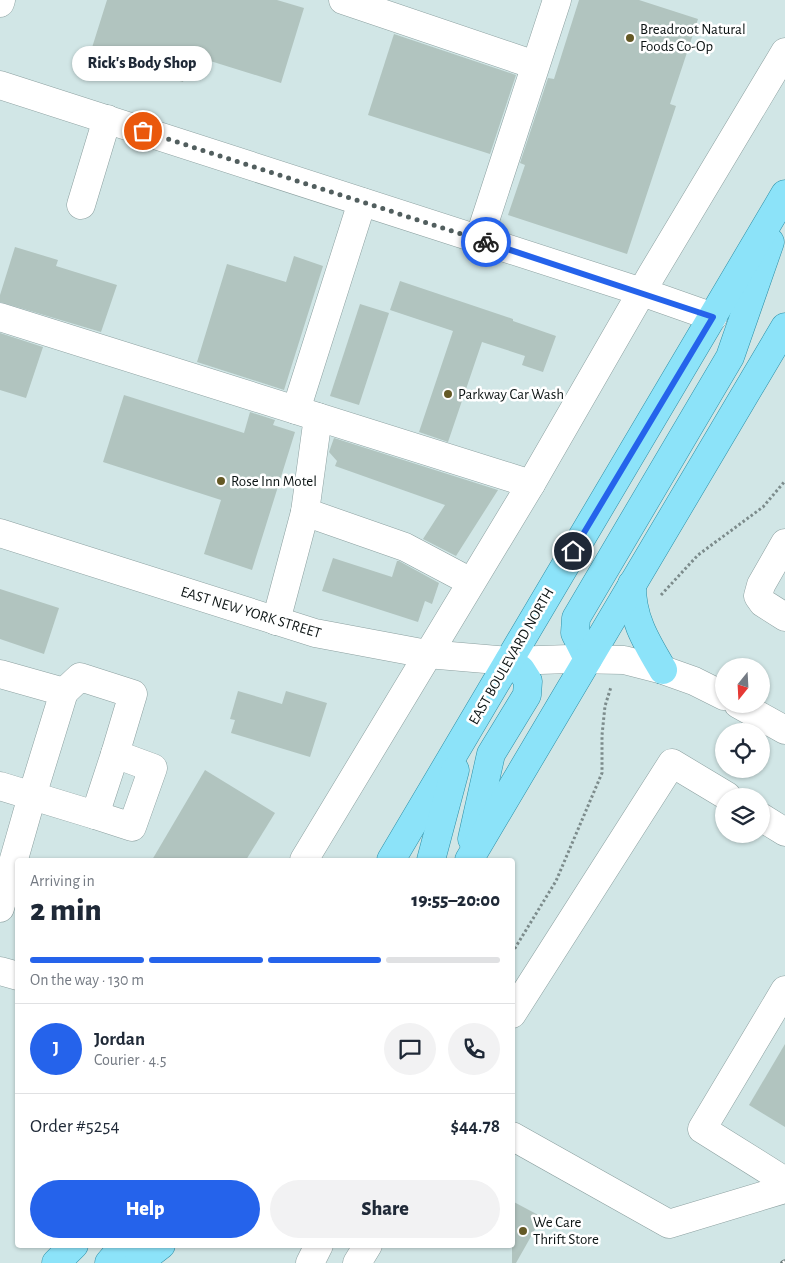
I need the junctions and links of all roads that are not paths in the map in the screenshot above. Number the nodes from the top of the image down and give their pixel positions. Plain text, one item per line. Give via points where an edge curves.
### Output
1 (343, 0) edge
2 (556, 0) edge
3 (785, 52) edge
4 (535, 65) junction
5 (0, 85) edge
6 (107, 119) junction
7 (785, 195) edge
8 (362, 202) junction
9 (81, 205) dead end
10 (479, 239) junction
11 (642, 292) junction
12 (0, 317) edge
13 (713, 317) junction
14 (785, 327) edge
15 (307, 414) junction
16 (531, 484) junction
17 (305, 512) junction
18 (0, 533) edge
19 (785, 543) edge
20 (471, 582) junction
21 (632, 584) junction
22 (785, 616) edge
23 (276, 621) junction
24 (427, 654) junction
25 (588, 659) junction
26 (509, 661) junction
27 (663, 670) junction
28 (0, 674) edge
29 (64, 692) junction
30 (715, 692) edge
31 (754, 713) edge
32 (785, 730) edge
33 (463, 739) junction
34 (115, 754) junction
35 (0, 786) edge
36 (715, 789) edge
37 (32, 796) junction
38 (95, 815) junction
39 (770, 823) edge
40 (785, 832) edge
41 (305, 858) edge
42 (392, 858) edge
43 (432, 858) edge
44 (468, 858) edge
45 (469, 858) edge
46 (0, 908) edge
47 (0, 970) edge
48 (15, 975) edge
49 (785, 990) edge
50 (515, 1009) edge
51 (515, 1138) edge
52 (785, 1181) edge
53 (785, 1188) edge
54 (71, 1248) edge
55 (122, 1248) edge
56 (157, 1248) edge
57 (318, 1248) edge
58 (366, 1248) edge
59 (56, 1263) edge
60 (109, 1263) edge
61 (138, 1263) edge
62 (310, 1263) edge
63 (356, 1263) edge

1 - 4 street
2 - 4 street
3 - 11 street
4 - 10 street
5 - 6 street
6 - 8 street
6 - 9 street
7 - 13 main road, EAST BOULEVARD NORTH
7 - 25 main road via 730,357 576,618 575,633
8 - 10 street
8 - 15 street
10 - 11 street
11 - 13 street
11 - 16 street
12 - 15 street
13 - 26 main road, EAST BOULEVARD NORTH
14 - 21 main road
15 - 16 street
15 - 17 street
16 - 20 street
17 - 20 street via 405,547
17 - 23 street
18 - 23 street, EAST NEW YORK STREET
19 - 22 street via 758,596 763,603
20 - 24 street
21 - 25 main road
21 - 27 main road via 640,631
23 - 24 street, EAST NEW YORK STREET via 315,633
24 - 26 street, EAST NEW YORK STREET
24 - 41 street
25 - 26 street, EAST NEW YORK STREET
25 - 27 street, EAST NEW YORK STREET via 624,660
25 - 45 main road
26 - 33 main road, EAST BOULEVARD NORTH
26 - 44 main road via 521,670 528,681 527,695 491,754
27 - 30 street, EAST NEW YORK STREET
28 - 29 street
29 - 34 street via 80,677 133,694
29 - 37 street
31 - 32 street
33 - 42 main road, EAST BOULEVARD NORTH
33 - 43 main road
34 - 38 street
34 - 38 street via 152,768 132,827
35 - 37 street
36 - 50 street via 672,763
37 - 38 street
37 - 46 street
39 - 40 street
47 - 48 street
49 - 52 street via 702,1129
51 - 53 street via 669,1224
54 - 59 main road
55 - 60 main road
56 - 61 main road
57 - 62 street
58 - 63 street

